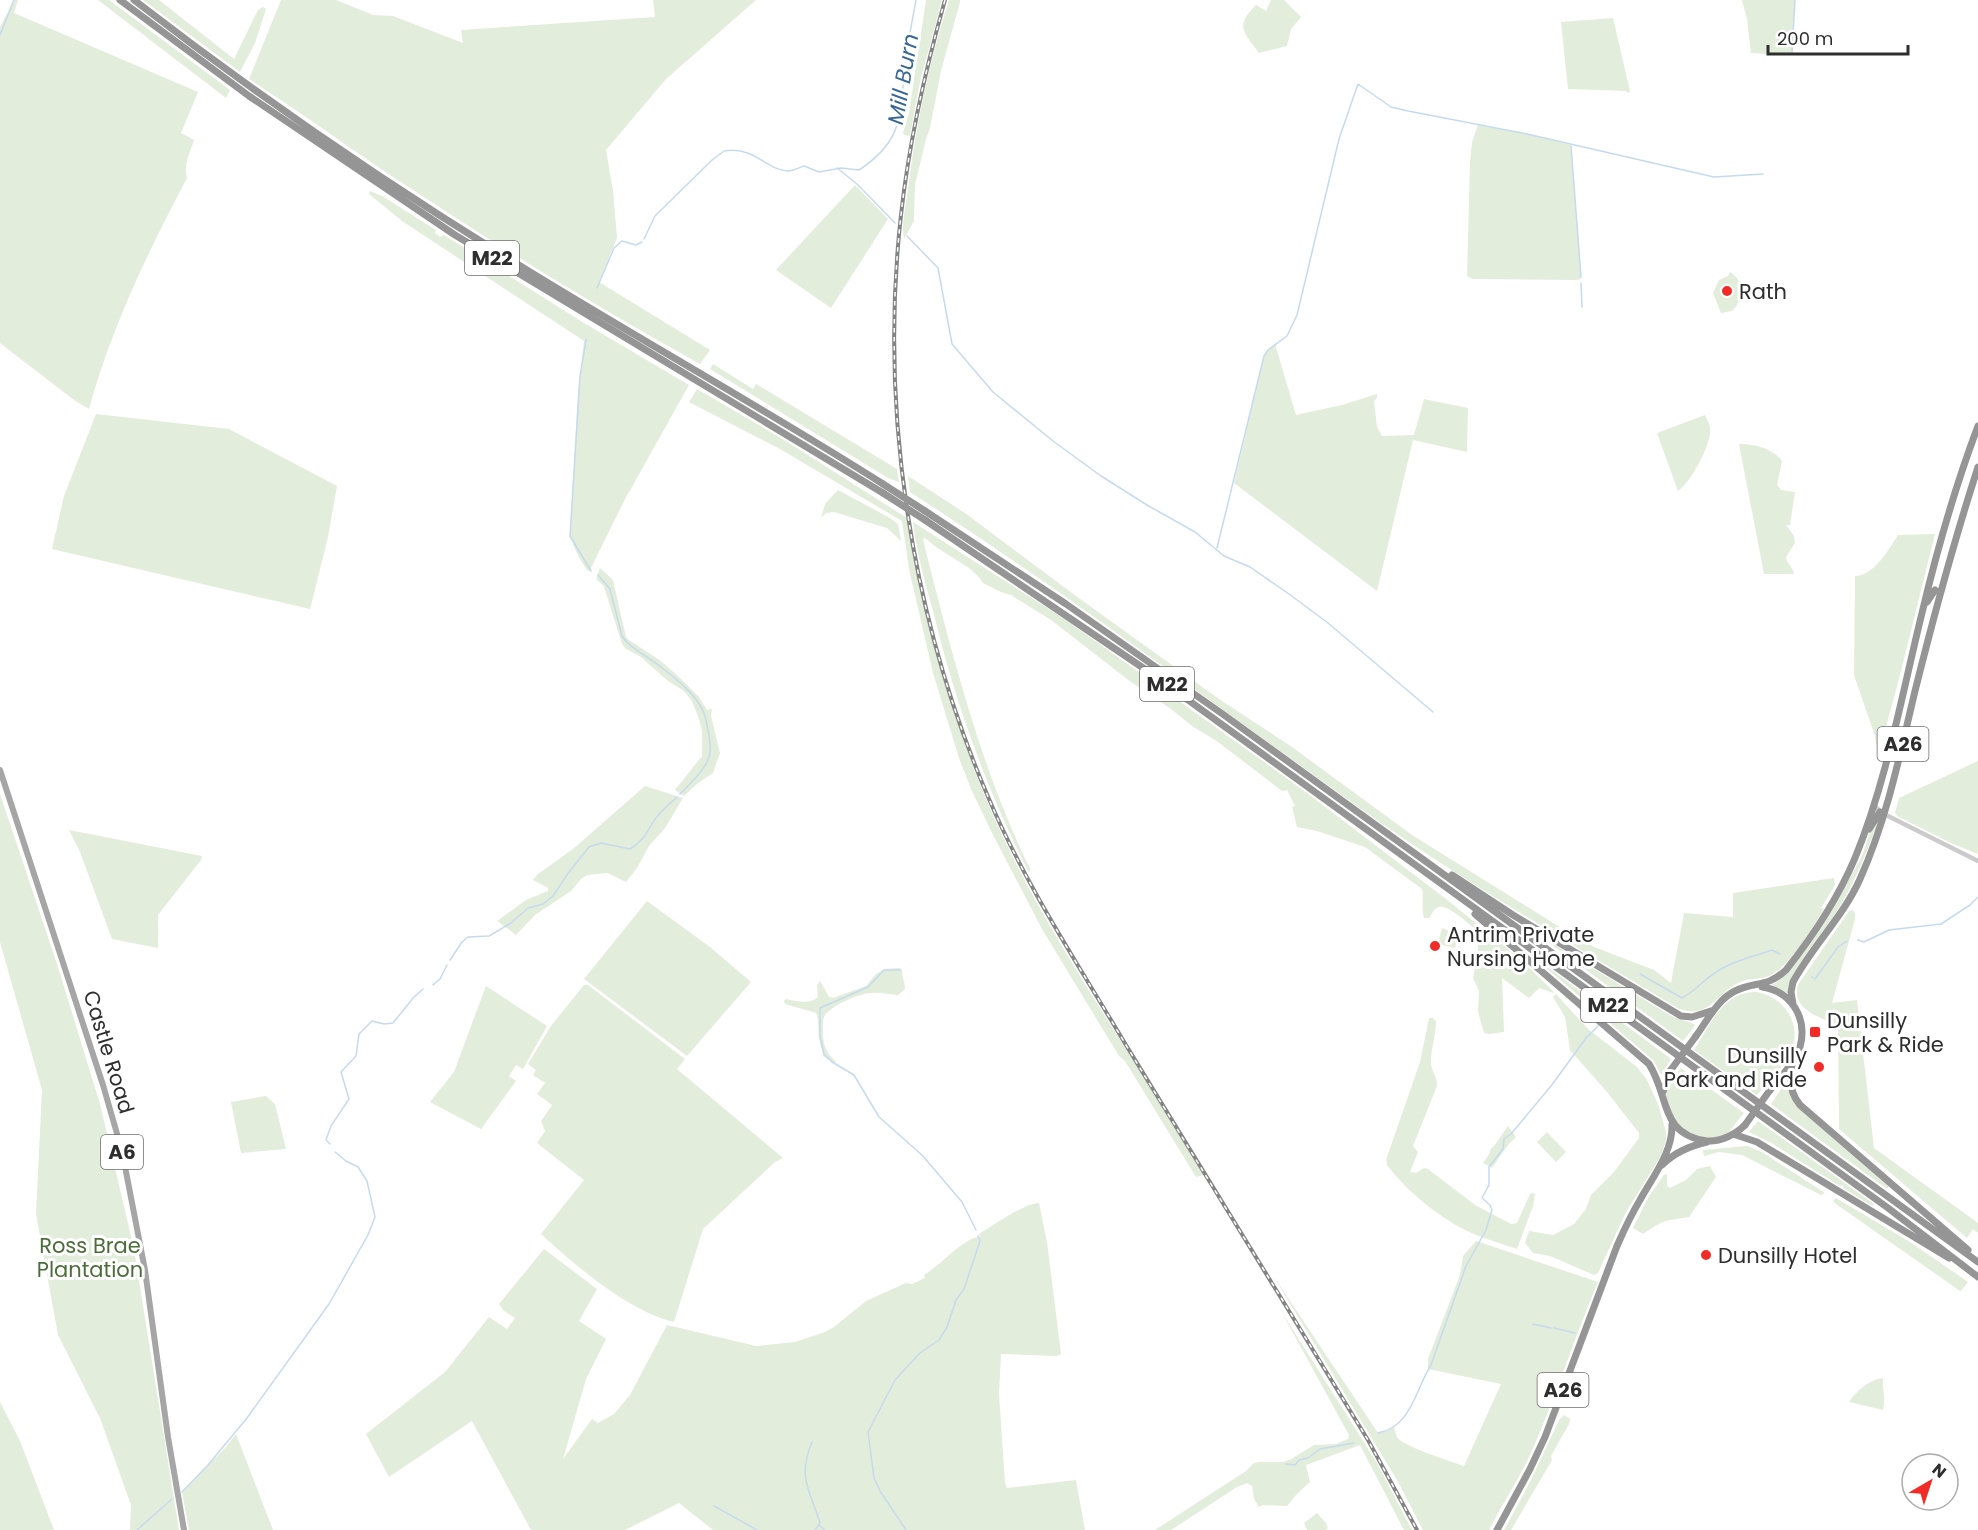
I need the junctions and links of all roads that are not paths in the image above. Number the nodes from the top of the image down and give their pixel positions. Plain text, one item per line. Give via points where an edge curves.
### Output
1 (120, 0) edge
2 (134, 0) edge
3 (687, 370) junction
4 (713, 385) junction
5 (1978, 426) edge
6 (1978, 467) edge
7 (1935, 589) junction
8 (0, 770) edge
9 (1874, 804) junction
10 (1882, 813) junction
11 (1369, 821) junction
12 (1403, 856) junction
13 (1853, 861) junction
14 (1978, 861) edge
15 (1753, 986) junction
16 (1793, 1004) junction
17 (1715, 1010) junction
18 (1795, 1056) junction
19 (1662, 1095) junction
20 (1672, 1122) junction
21 (1733, 1134) junction
22 (1712, 1141) junction
23 (1658, 1169) junction
24 (1978, 1261) edge
25 (1976, 1275) edge
26 (184, 1530) edge
27 (1497, 1530) edge

1 - 3 highway, M22 via 249,96 407,204 555,297
2 - 3 highway, M22 via 244,82 406,193
3 - 4 highway, M22
4 - 11 highway, M22, bridge via 802,433 1057,598
4 - 12 highway, M22, bridge via 925,520 1155,676
5 - 7 highway, A26 via 1961,472
6 - 7 highway, A26
7 - 9 highway, A26 via 1922,613
7 - 10 highway, A26
8 - 26 main road, Castle Road / A6 via 122,1152 145,1270
9 - 10 street
9 - 13 highway, A26
10 - 13 highway via 1873,820
10 - 14 street
10 - 16 highway, A26 via 1860,881 1793,982
11 - 17 highway via 1513,915 1681,1016
11 - 24 highway, M22
12 - 19 highway via 1493,928 1641,1057 1654,1072
12 - 25 highway, M22
13 - 15 highway, A26 via 1830,906 1790,965 1774,980
15 - 16 highway via 1777,991
15 - 17 highway, A26 via 1732,992
16 - 18 highway, A26 via 1802,1032
17 - 19 highway, A26, bridge via 1670,1071
18 - 21 highway, A26, bridge via 1745,1125
18 - 24 highway via 1790,1080 1800,1104
19 - 20 highway
20 - 22 highway via 1686,1136
20 - 23 highway, A26 via 1671,1140
21 - 22 highway, A26
21 - 25 highway via 1757,1142
22 - 23 highway, A26 via 1680,1151
23 - 27 highway, A26 via 1626,1226 1545,1437

